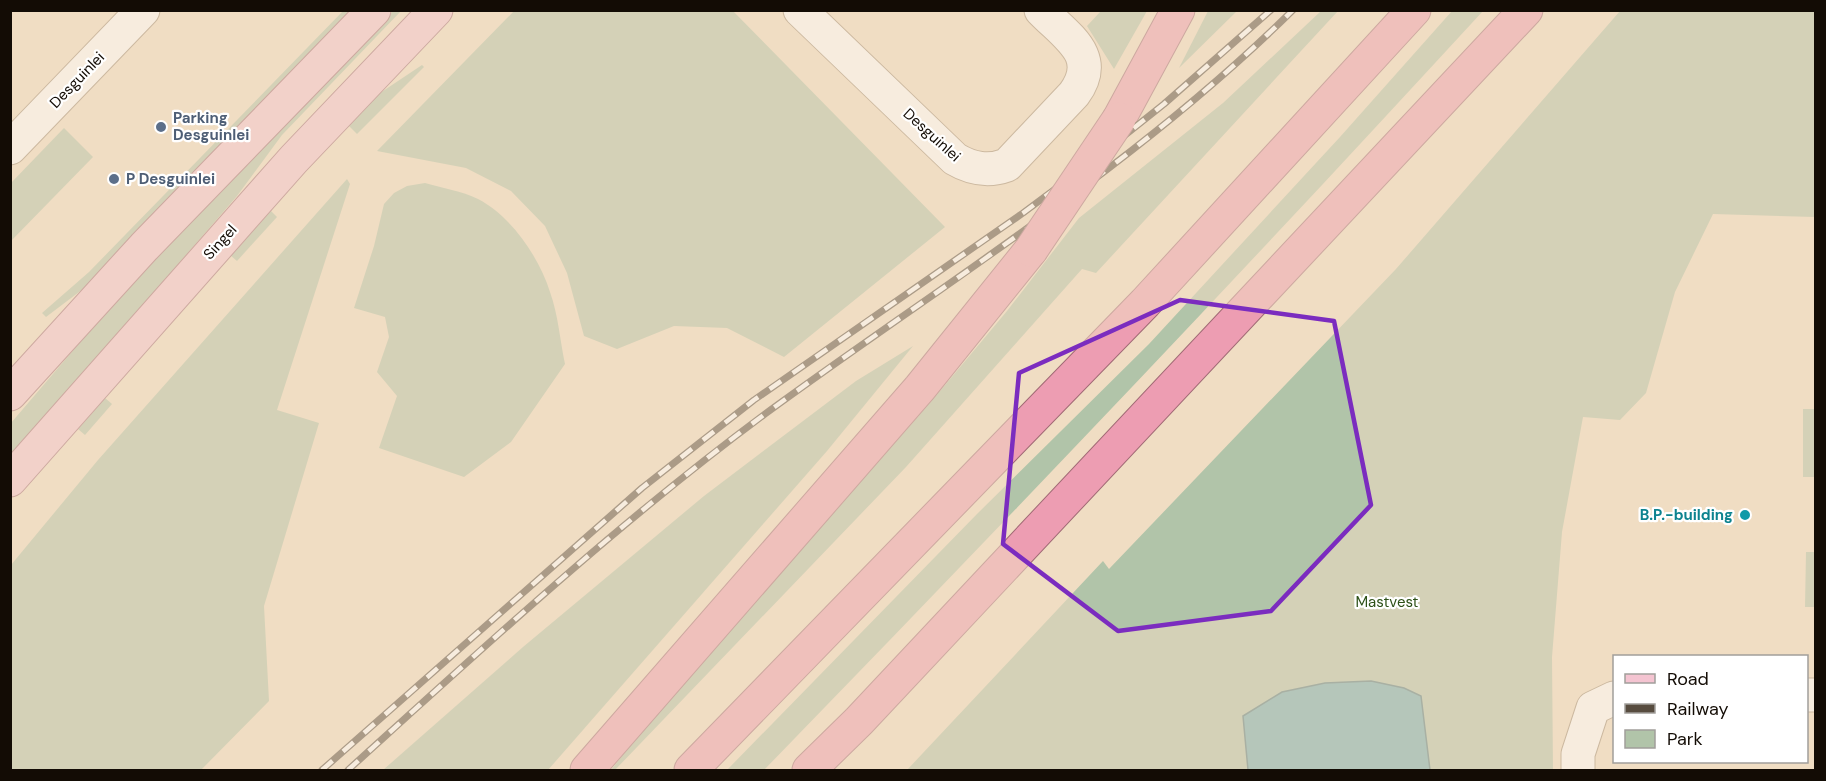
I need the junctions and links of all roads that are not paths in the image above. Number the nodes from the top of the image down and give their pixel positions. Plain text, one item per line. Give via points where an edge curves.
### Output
1 (374, 10) edge
2 (436, 10) edge
3 (800, 10) edge
4 (1041, 10) edge
5 (1178, 10) edge
6 (1414, 10) edge
7 (1524, 13) edge
8 (126, 17) edge
9 (10, 148) edge
10 (10, 394) edge
11 (10, 480) edge
12 (1604, 703) edge
13 (586, 771) edge
14 (691, 771) edge
15 (809, 771) edge
16 (1578, 771) edge

1 - 10 main road via 144,247
2 - 11 main road, Singel via 294,159
3 - 4 street, Desguinlei via 955,159 966,166 994,170 1007,165 1083,81 1084,57
5 - 13 highway, bridge via 1119,119 1031,250 912,397
6 - 14 highway via 1137,311
7 - 15 highway
8 - 9 street, Desguinlei
12 - 16 street via 1578,754

